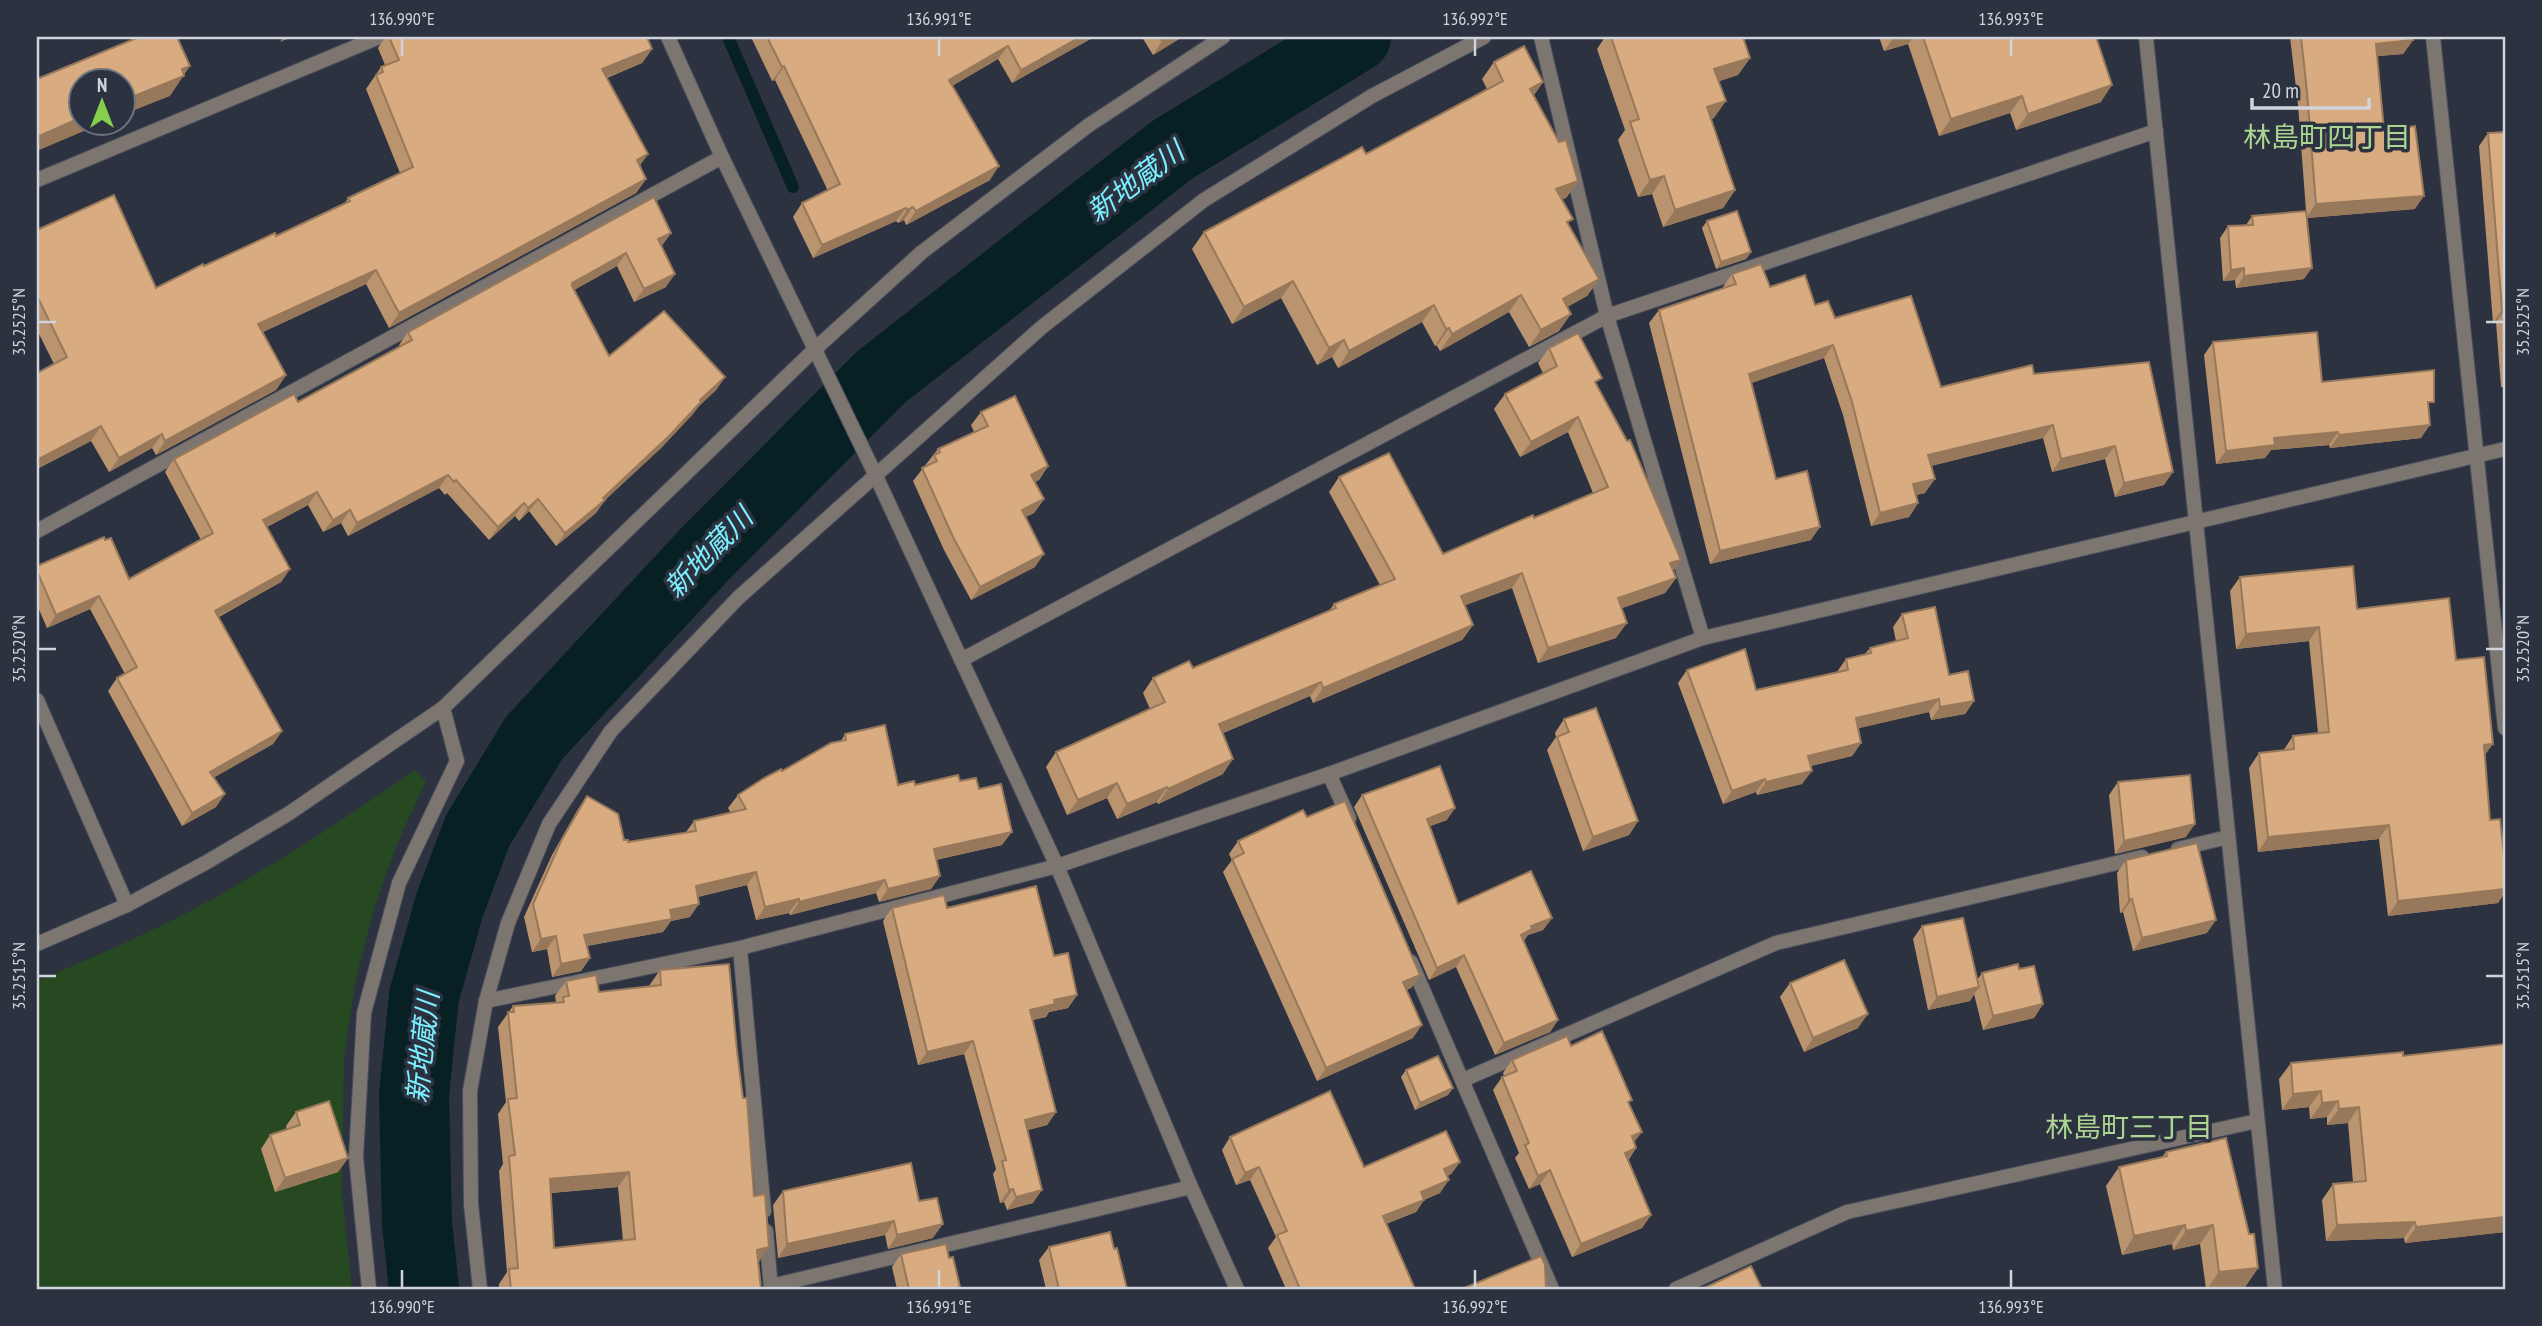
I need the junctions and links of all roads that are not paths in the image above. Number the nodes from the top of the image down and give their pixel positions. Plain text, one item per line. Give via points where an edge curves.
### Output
1 (379, 37) edge
2 (668, 37) edge
3 (1223, 37) edge
4 (1483, 37) edge
5 (1541, 37) edge
6 (2146, 37) edge
7 (2432, 37) edge
8 (2156, 131) junction
9 (722, 157) junction
10 (37, 180) edge
11 (1607, 316) junction
12 (815, 349) junction
13 (2505, 449) edge
14 (2478, 455) junction
15 (875, 474) junction
16 (2196, 521) junction
17 (37, 531) edge
18 (1703, 638) junction
19 (961, 660) junction
20 (37, 700) edge
21 (443, 708) junction
22 (2505, 728) edge
23 (1329, 774) junction
24 (1352, 825) edge
25 (2228, 837) junction
26 (1057, 866) junction
27 (127, 905) junction
28 (37, 943) edge
29 (740, 948) junction
30 (1407, 953) edge
31 (486, 1001) junction
32 (1463, 1080) junction
33 (2257, 1121) junction
34 (1191, 1187) junction
35 (771, 1288) edge
36 (369, 1289) edge
37 (480, 1289) edge
38 (1237, 1289) edge
39 (1552, 1289) edge
40 (1676, 1289) edge
41 (2274, 1289) edge

1 - 10 street
2 - 9 street
3 - 12 street via 1055,150 922,252
4 - 15 street via 1372,96 1204,200 1041,327
5 - 11 street
6 - 8 street
7 - 14 street
8 - 11 street
8 - 16 street
9 - 12 street
9 - 17 street
11 - 18 street
11 - 19 street
12 - 15 street
12 - 21 street
13 - 14 street
14 - 16 street
14 - 22 street
15 - 19 street
15 - 31 street via 738,598 611,731 549,824 508,923
16 - 18 street
16 - 25 street
18 - 23 street
19 - 26 street
20 - 27 street
21 - 27 street via 288,814
21 - 36 street via 457,761 398,883 364,1013 356,1157
23 - 24 street
23 - 26 street
25 - 32 street via 1776,943
25 - 33 street
26 - 29 street
26 - 34 street
27 - 28 street
29 - 31 street
29 - 35 street
30 - 32 street
31 - 37 street via 470,1091 471,1204
32 - 39 street
33 - 40 street via 1847,1212
33 - 41 street
34 - 35 street
34 - 38 street

